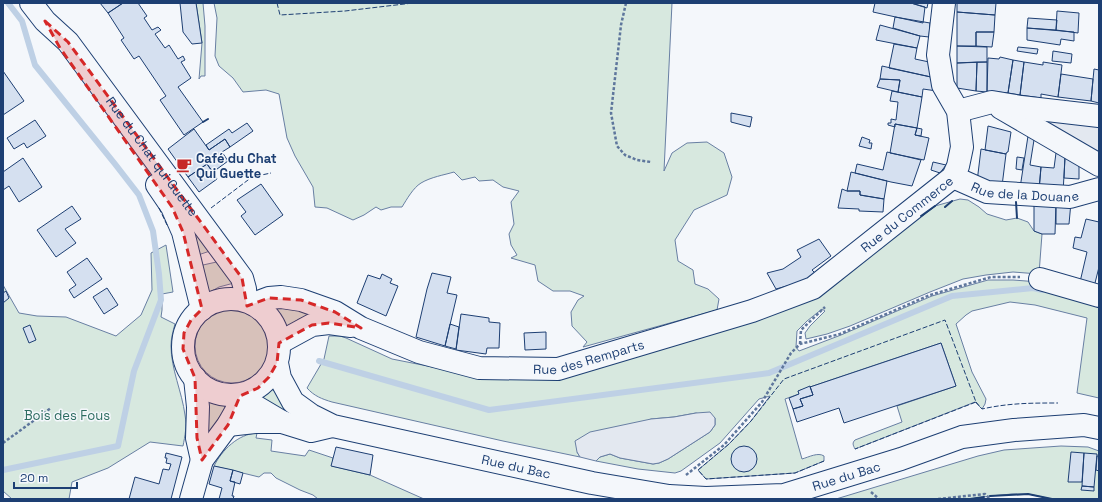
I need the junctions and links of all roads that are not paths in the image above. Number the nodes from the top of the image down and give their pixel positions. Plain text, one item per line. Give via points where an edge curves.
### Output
1 (31, 3) edge
2 (944, 3) edge
3 (45, 21) junction
4 (992, 102) junction
5 (958, 111) junction
6 (1099, 116) edge
7 (1099, 166) edge
8 (953, 177) junction
9 (1099, 188) edge
10 (1040, 279) road end
11 (813, 288) joint
12 (1099, 296) edge
13 (249, 302) junction
14 (202, 309) junction
15 (361, 328) junction
16 (278, 353) junction
17 (194, 378) junction
18 (242, 395) junction
19 (282, 422) junction
20 (228, 425) junction
21 (333, 426) junction
22 (1099, 428) edge
23 (202, 460) junction
24 (634, 495) edge
25 (191, 499) edge

1 - 3 main road, Rue du Chat qui Guette
2 - 5 main road, Rue du Commerce via 938,56 943,85
3 - 13 main road, Rue du Chat qui Guette via 68,42 242,278
3 - 14 main road, Rue du Chat qui Guette via 60,48 172,207 183,232
4 - 5 main road
4 - 6 main road
4 - 7 main road
5 - 8 main road, Rue du Commerce via 962,147
8 - 9 main road, Rue de la Douane via 987,192 1070,197
8 - 11 main road, Rue du Commerce
10 - 12 main road
11 - 15 main road, Rue des Remparts via 752,311 558,369 479,368 419,352
13 - 14 main road via 227,298 213,301
13 - 15 main road, Rue des Remparts via 281,297 301,300 335,312
13 - 16 main road via 266,314 275,327
14 - 17 main road via 191,320 184,333 183,349
15 - 16 main road, Rue des Remparts via 330,323 312,325
16 - 18 main road via 269,377 258,388
16 - 21 main road via 280,378 293,402
17 - 18 main road via 222,393
17 - 23 main road via 198,407 197,438
18 - 19 main road via 254,406
18 - 20 main road
19 - 20 main road
19 - 21 main road via 311,431
20 - 23 main road
21 - 24 main road, Rue du Bac via 587,482
22 - 24 main road, Rue du Bac via 1084,425 962,437 901,459 784,495 691,498
23 - 25 main road

